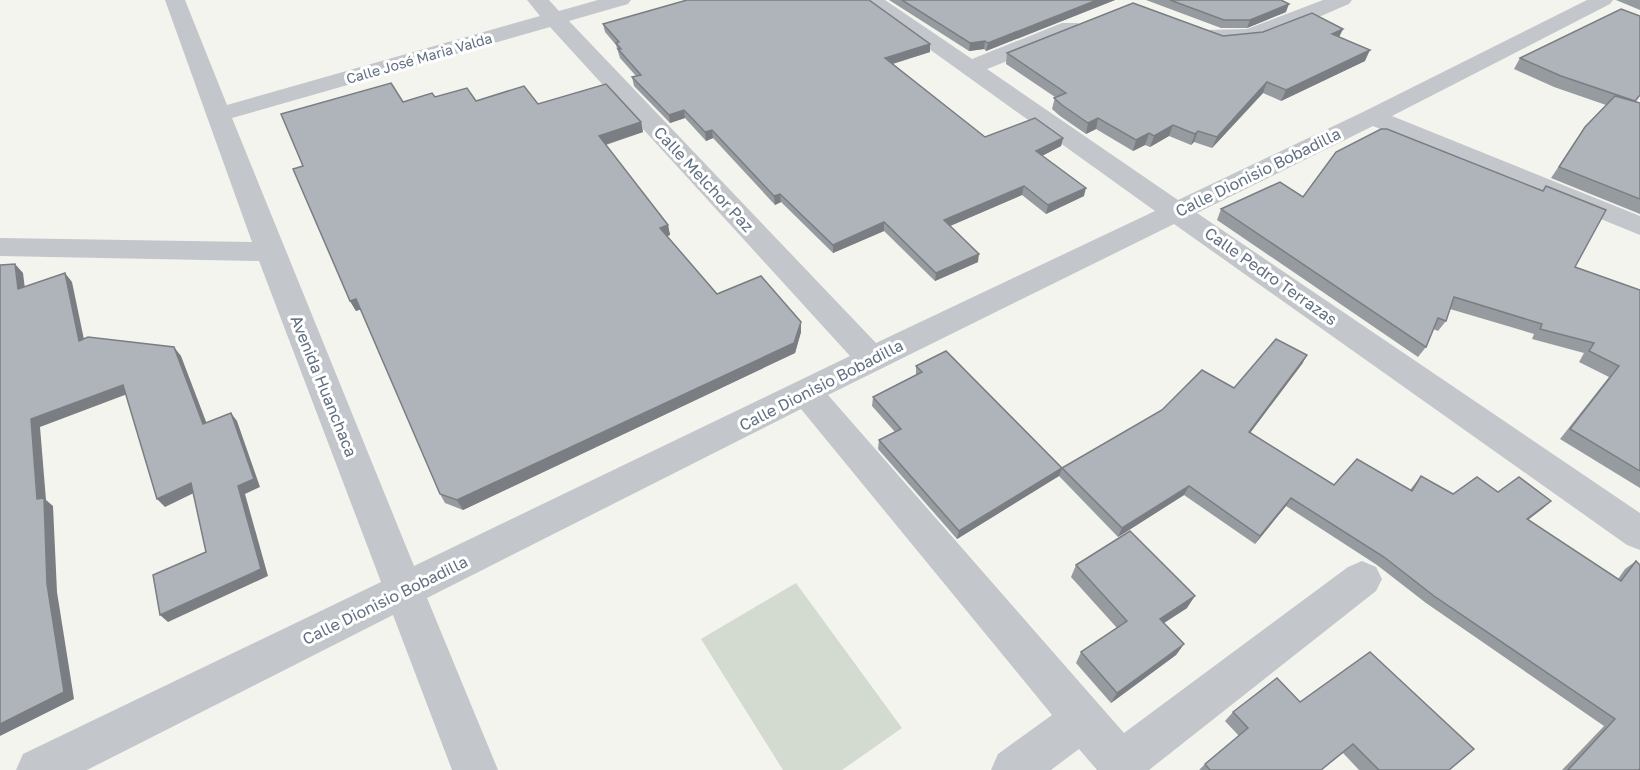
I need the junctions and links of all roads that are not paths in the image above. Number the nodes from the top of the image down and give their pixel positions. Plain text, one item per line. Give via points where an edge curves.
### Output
1 (174, 0) edge
2 (621, 0) edge
3 (871, 0) edge
4 (1342, 0) edge
5 (1602, 4) edge
6 (546, 10) edge
7 (1087, 21) edge
8 (1197, 29) edge
9 (969, 68) junction
10 (217, 116) junction
11 (1372, 117) junction
12 (1177, 210) junction
13 (1640, 226) edge
14 (0, 247) edge
15 (270, 252) junction
16 (872, 359) junction
17 (807, 393) junction
18 (1640, 534) edge
19 (1362, 579) dead end
20 (406, 590) junction
21 (1083, 719) junction
22 (1123, 767) edge
23 (39, 770) edge
24 (475, 770) edge
25 (1014, 770) edge

1 - 10 street, Avenida Huanchaca
2 - 6 street, Calle José Maria Valda
3 - 9 street, Calle Pedro Terrazas
4 - 8 street via 1250,36 1219,37
5 - 11 street, Calle Dionisio Bobadilla
6 - 10 street, Calle José Maria Valda
6 - 16 street, Calle Melchor Paz
7 - 9 street
9 - 12 street, Calle Pedro Terrazas
10 - 15 street, Avenida Huanchaca
11 - 12 street, Calle Dionisio Bobadilla
11 - 13 street
12 - 16 street, Calle Dionisio Bobadilla
12 - 18 street, Calle Pedro Terrazas
14 - 15 street
15 - 20 street, Avenida Huanchaca
16 - 17 street, Calle Dionisio Bobadilla
17 - 20 street, Calle Dionisio Bobadilla
17 - 21 street
19 - 22 street
20 - 23 street, Calle Dionisio Bobadilla
20 - 24 street, Avenida Huanchaca
21 - 22 street
21 - 25 street

